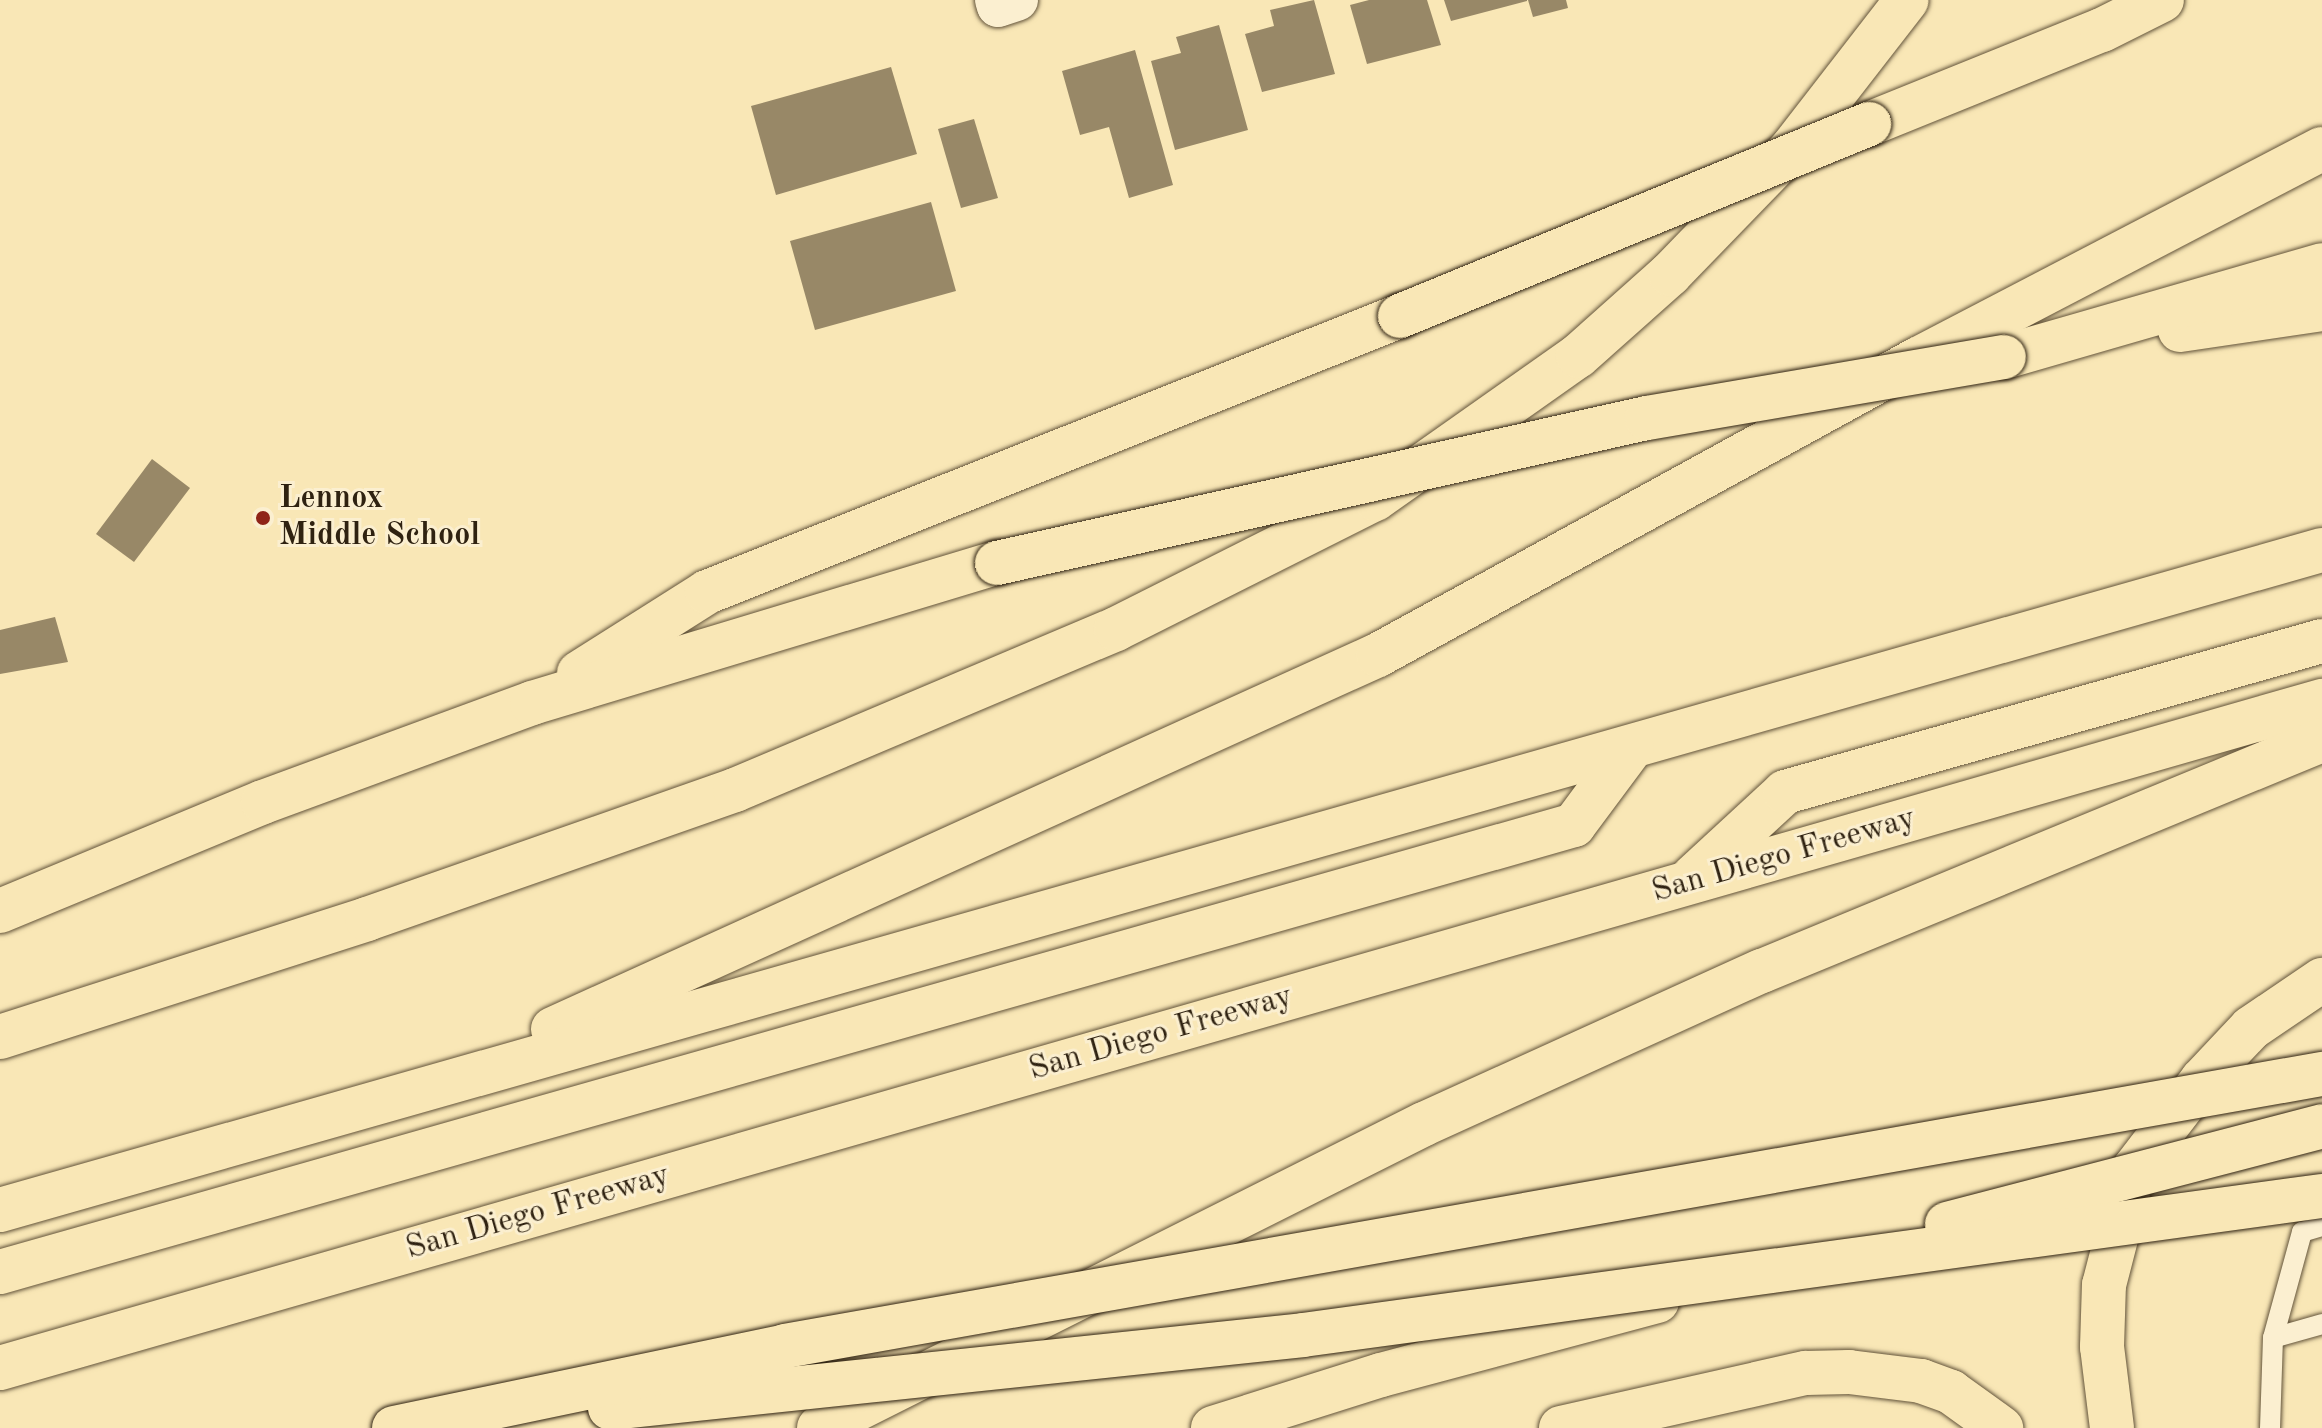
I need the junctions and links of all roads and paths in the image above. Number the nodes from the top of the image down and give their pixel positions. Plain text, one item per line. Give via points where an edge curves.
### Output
1 (1907, 0) edge
2 (2162, 0) edge
3 (2322, 149) edge
4 (2322, 265) edge
5 (2322, 309) edge
6 (2004, 357) junction
7 (2322, 550) edge
8 (2322, 641) edge
9 (2322, 701) edge
10 (532, 703) junction
11 (2322, 740) edge
12 (1632, 747) junction
13 (1686, 884) junction
14 (0, 911) edge
15 (2322, 980) edge
16 (0, 1037) edge
17 (2322, 1074) edge
18 (426, 1087) junction
19 (2322, 1126) edge
20 (2322, 1196) edge
21 (0, 1210) edge
22 (2322, 1226) edge
23 (0, 1272) edge
24 (2322, 1324) edge
25 (2273, 1338) junction
26 (0, 1368) edge
27 (394, 1428) edge
28 (420, 1428) edge
29 (819, 1428) edge
30 (1213, 1428) edge
31 (1561, 1428) edge
32 (2001, 1428) edge
33 (2112, 1428) edge
34 (2270, 1428) edge

1 - 16 highway via 1801,137 1670,274 1578,356 1375,499 1116,629 735,790 367,919
2 - 10 highway, bridge via 2102,30 1400,316 707,592
3 - 18 highway via 1918,359 1378,655
4 - 6 highway
5 - 6 highway
6 - 10 highway, bridge via 1647,418 997,563
7 - 12 highway
8 - 13 highway via 1785,792
9 - 13 highway, San Diego Freeway
10 - 14 highway via 263,802
11 - 29 highway via 1762,971 1424,1124
12 - 18 highway
12 - 23 highway via 1574,825
13 - 26 highway, San Diego Freeway
15 - 33 highway via 2251,1028 2202,1080 2134,1169 2104,1285 2102,1347
17 - 27 highway, bridge via 785,1346
18 - 21 highway
19 - 30 highway, bridge via 1381,1375
20 - 28 highway, bridge via 1303,1335
22 - 25 lane via 2302,1232
24 - 25 lane
25 - 34 lane
31 - 32 highway via 1806,1373 1849,1372 1921,1381 1951,1392

